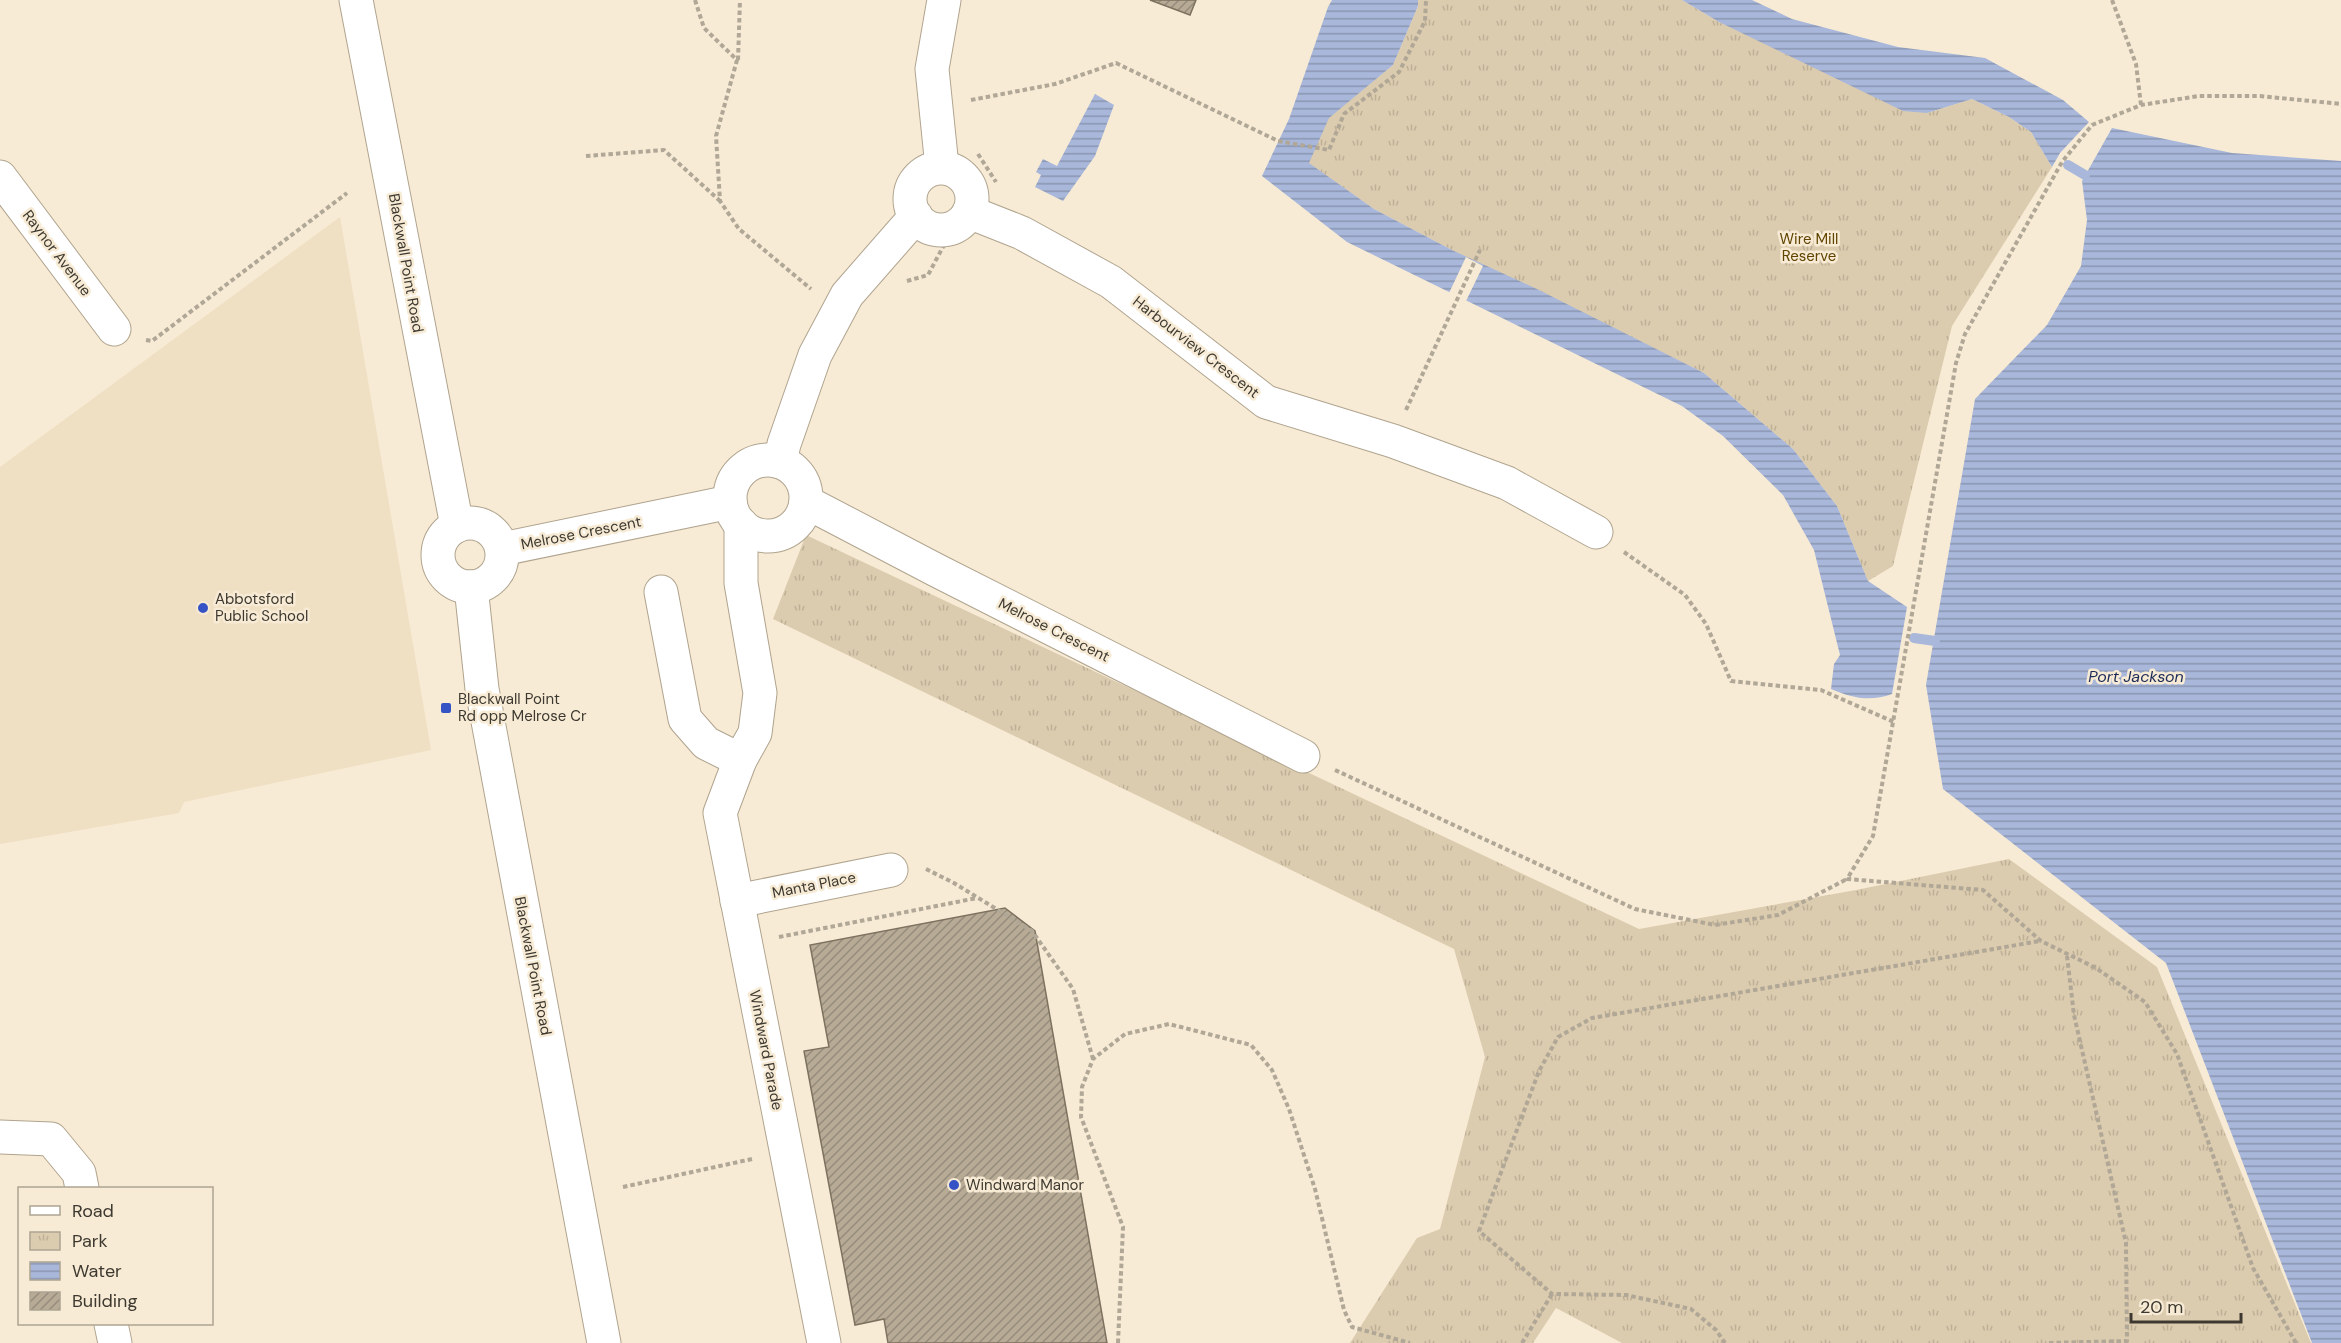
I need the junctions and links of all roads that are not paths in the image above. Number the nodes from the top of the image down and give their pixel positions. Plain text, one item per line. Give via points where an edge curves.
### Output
1 (356, 0) edge
2 (944, 0) edge
3 (942, 167) junction
4 (0, 177) edge
5 (969, 212) junction
6 (916, 216) junction
7 (114, 329) road end
8 (780, 462) junction
9 (806, 502) junction
10 (735, 513) junction
11 (457, 526) junction
12 (1596, 532) road end
13 (502, 549) junction
14 (471, 588) junction
15 (661, 592) dead end
16 (1303, 756) road end
17 (740, 760) junction
18 (891, 870) dead end
19 (737, 901) junction
20 (0, 1137) edge
21 (82, 1187) edge
22 (111, 1325) edge
23 (115, 1343) edge
24 (604, 1343) edge
25 (824, 1343) edge

1 - 11 street, Blackwall Point Road
2 - 3 street via 932,69
3 - 5 street via 961,175 968,183 972,202
3 - 6 street via 917,179 910,198
4 - 7 street, Raynor Avenue
5 - 6 street via 963,221 944,230 933,229
5 - 12 street, Harbourview Crescent via 1022,233 1111,282 1266,402 1393,441 1507,483
6 - 8 street via 847,296 815,355
8 - 9 street via 800,477
8 - 10 street via 756,462 736,477 731,489
9 - 10 street via 796,524 775,535 762,536 751,531
9 - 16 street, Melrose Crescent
10 - 13 street, Melrose Crescent via 631,524
10 - 17 street, Windward Parade via 741,584 760,693 755,733
11 - 13 street via 484,526 499,540
11 - 14 street via 442,539 438,557 445,575
13 - 14 street via 496,576
14 - 24 street, Blackwall Point Road via 482,689
15 - 17 street via 685,719 706,743
17 - 19 street, Windward Parade via 720,813
18 - 19 street, Manta Place
19 - 25 street, Windward Parade
20 - 21 street via 51,1138 79,1173
22 - 23 street

